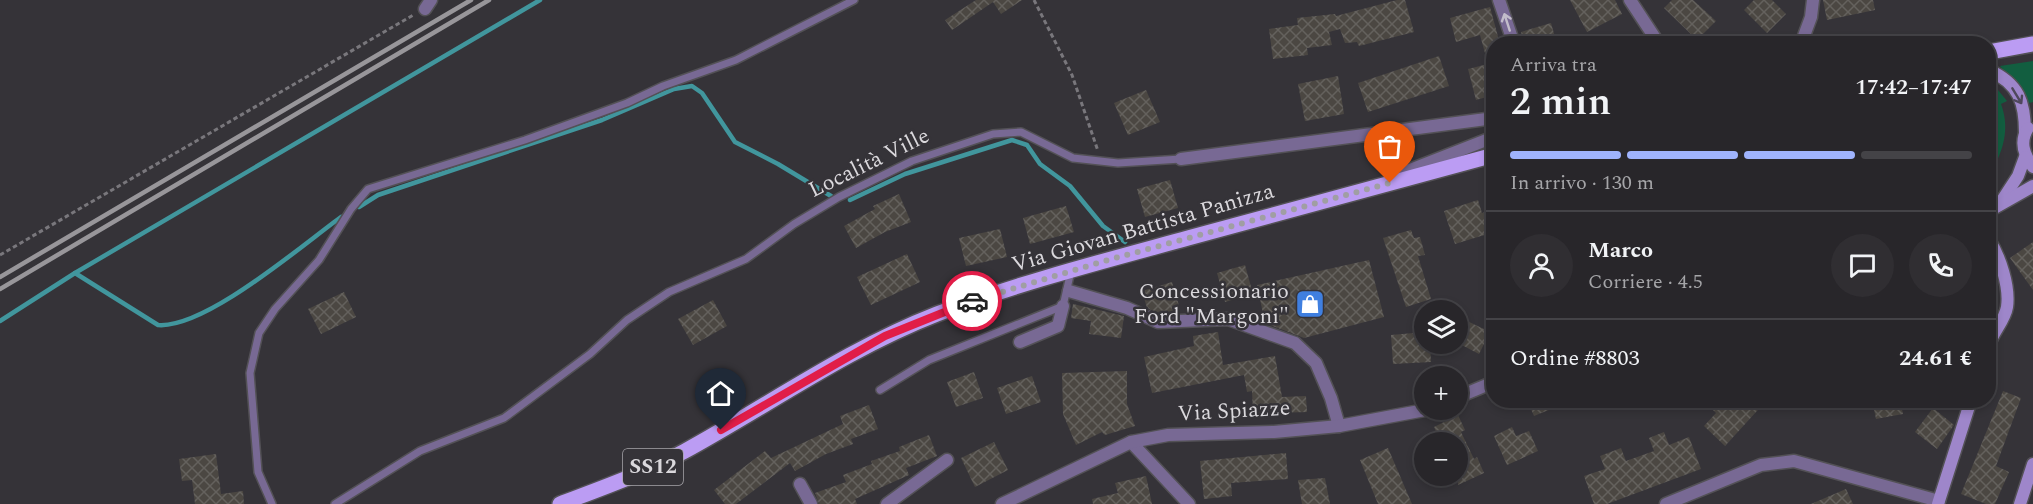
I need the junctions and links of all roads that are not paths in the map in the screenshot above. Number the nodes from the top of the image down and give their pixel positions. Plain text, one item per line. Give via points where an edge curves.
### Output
1 (854, 0) edge
2 (1499, 0) edge
3 (1630, 0) edge
4 (1813, 0) edge
5 (1511, 36) edge
6 (1654, 36) edge
7 (1804, 36) edge
8 (2033, 44) edge
9 (1996, 51) edge
10 (1996, 73) edge
11 (1486, 119) edge
12 (2029, 128) edge
13 (1486, 140) edge
14 (2025, 156) junction
15 (1486, 157) edge
16 (1180, 159) joint
17 (2033, 167) edge
18 (2033, 186) edge
19 (1346, 195) junction
20 (1996, 205) edge
21 (1996, 207) edge
22 (1996, 251) edge
23 (1071, 271) junction
24 (1069, 291) junction
25 (1063, 306) junction
26 (1996, 330) edge
27 (1020, 342) dead end
28 (1486, 385) edge
29 (880, 390) dead end
30 (1468, 393) edge
31 (1968, 408) edge
32 (1414, 412) edge
33 (1339, 426) junction
34 (1131, 442) junction
35 (947, 460) dead end
36 (2033, 464) edge
37 (800, 484) dead end
38 (1938, 502) edge
39 (272, 504) edge
40 (335, 504) edge
41 (560, 504) edge
42 (811, 504) edge
43 (887, 504) edge
44 (1002, 504) edge
45 (1189, 504) edge
46 (1666, 504) edge
47 (2020, 504) edge

1 - 39 lane via 736,60 627,103 368,189 320,260 275,309 259,333 250,373 258,472
5 -> 2 street
3 - 6 street
4 - 7 street
8 - 9 main road
10 -> 12 street via 2016,91
11 - 16 street, Località Ville
12 - 14 street via 2023,145
13 - 19 street
14 - 17 street
14 - 20 street via 2018,176
15 - 19 main road, Via Giovan Battista Panizza / SS12
16 - 40 lane, Località Ville via 1118,164 1073,158 1021,132 993,134 912,161 812,213 746,259 669,292 627,320 590,354 504,418 420,451
18 - 21 street
19 - 23 main road, Via Giovan Battista Panizza / SS12
22 - 26 street via 2004,273 2007,307
23 - 24 lane
23 - 41 main road, Via Giovan Battista Panizza / SS12 via 991,295 885,336 683,452 626,480
24 - 25 lane
24 - 33 street via 1127,308 1158,322 1228,319 1295,343 1316,363
25 - 27 street via 1058,326
25 - 29 lane via 929,360
28 - 30 street
31 - 38 street
32 - 33 street, Via Spiazze
33 - 34 street, Via Spiazze via 1168,435
34 - 44 street, Via Spiazze
34 - 45 street
35 - 43 street
36 - 47 street
37 - 42 street
38 - 46 street via 1794,461 1761,465

